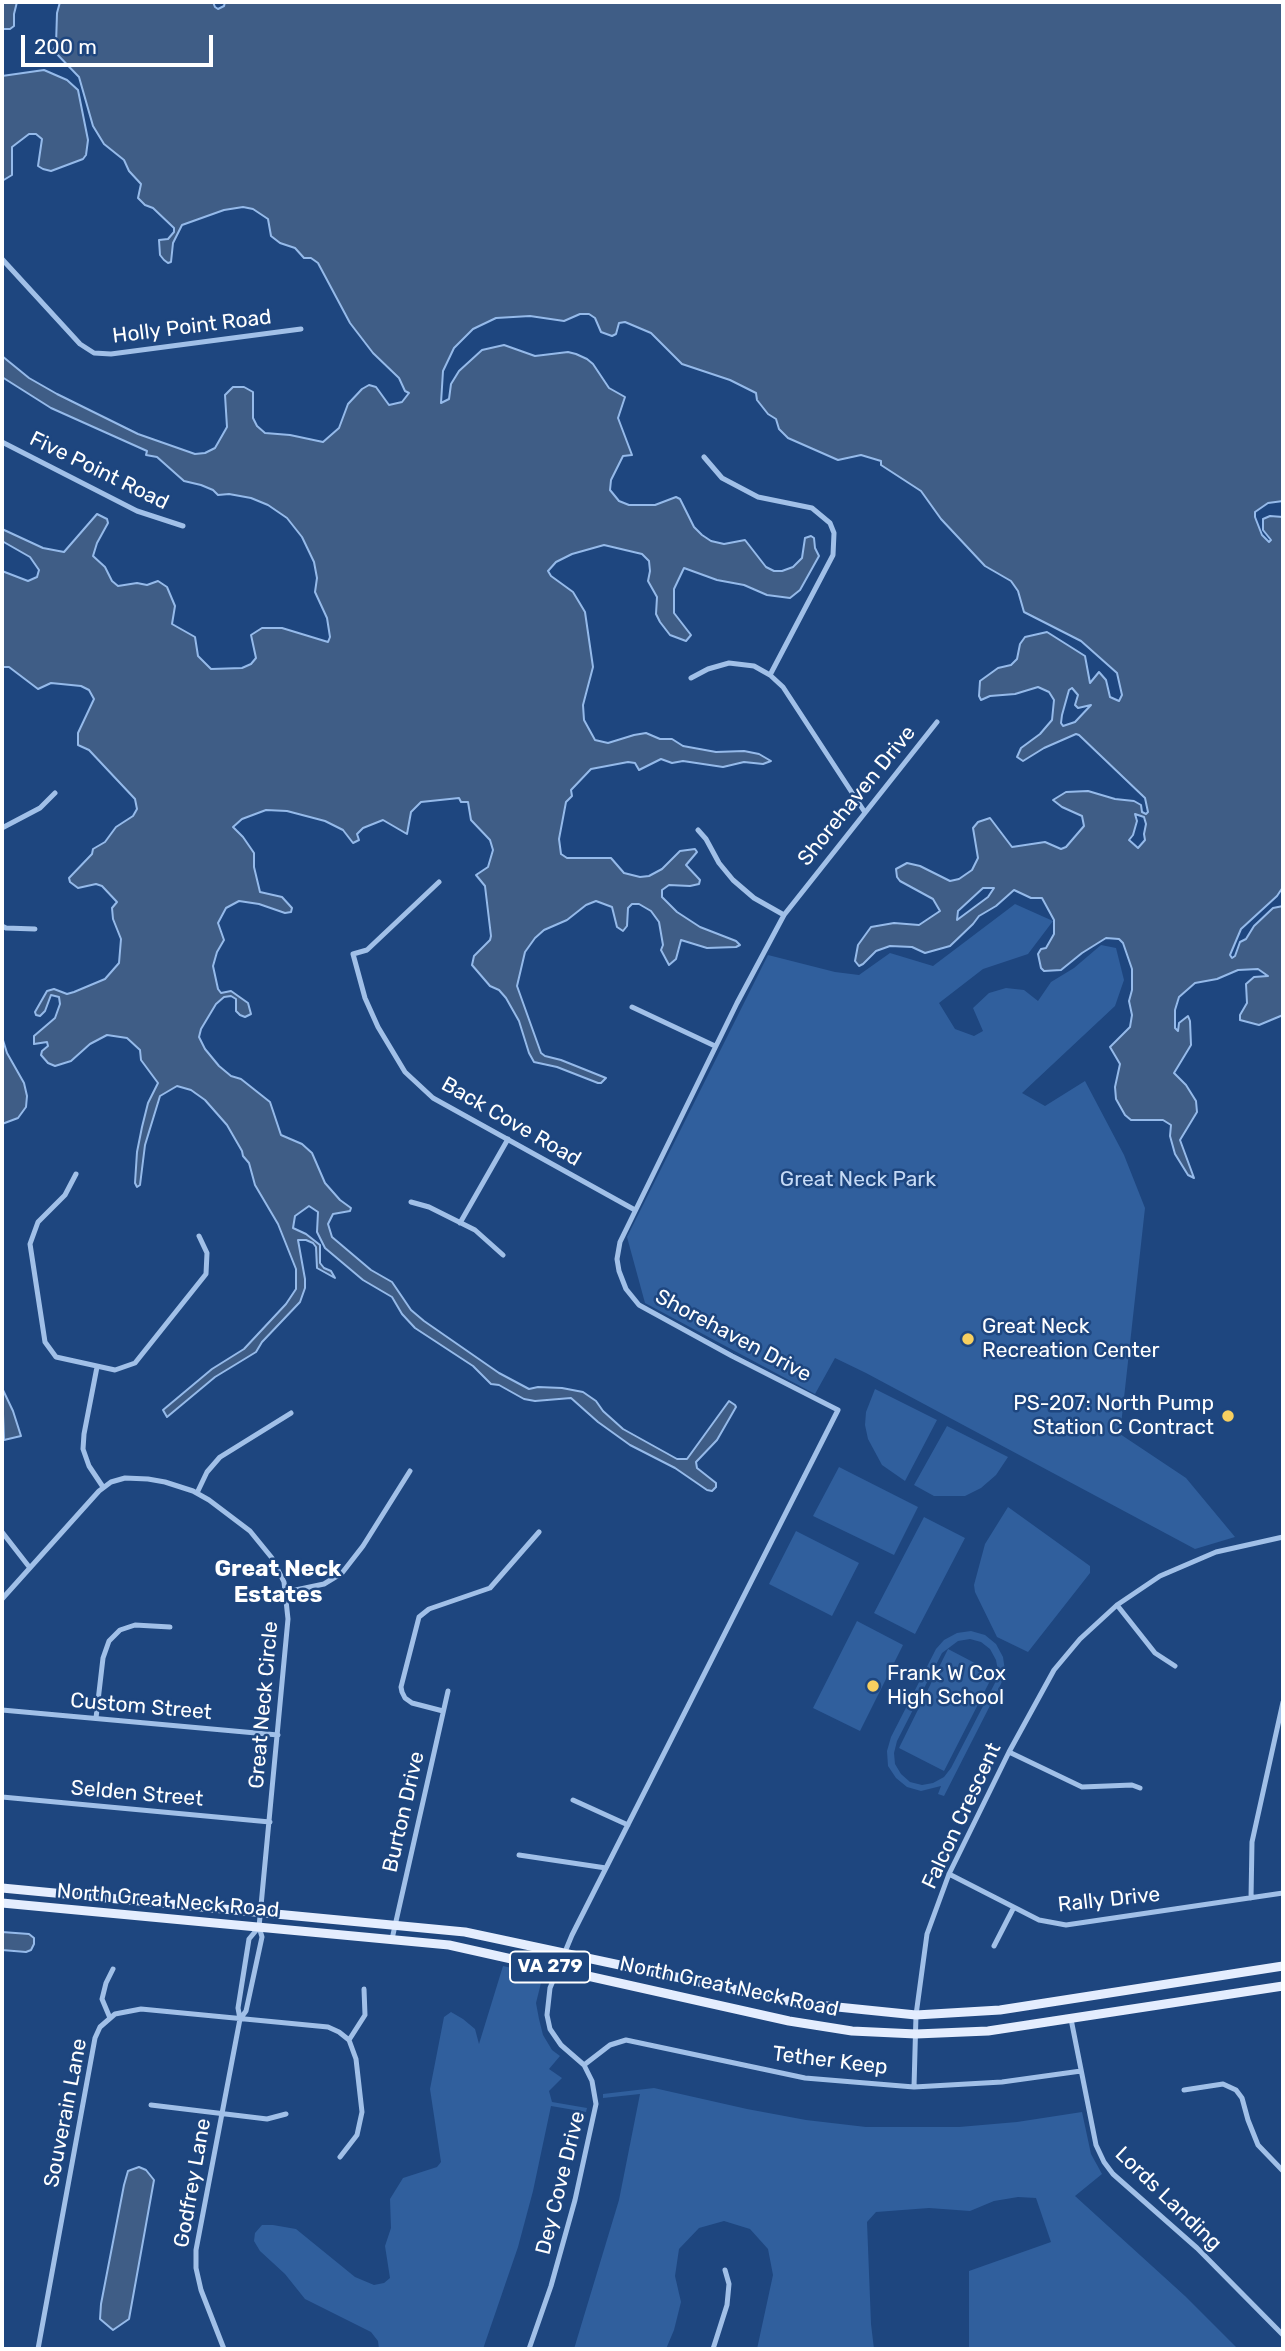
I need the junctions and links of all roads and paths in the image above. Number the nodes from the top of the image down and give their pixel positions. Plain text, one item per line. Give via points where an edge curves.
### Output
1 (2, 259) edge
2 (301, 329) dead end
3 (2, 442) edge
4 (704, 457) dead end
5 (183, 526) dead end
6 (770, 675) junction
7 (691, 678) dead end
8 (937, 722) dead end
9 (55, 793) dead end
10 (864, 811) junction
11 (2, 828) edge
12 (698, 830) dead end
13 (439, 882) dead end
14 (784, 915) junction
15 (2, 926) edge
16 (35, 929) dead end
17 (632, 1007) dead end
18 (715, 1046) junction
19 (508, 1139) junction
20 (76, 1174) dead end
21 (411, 1202) dead end
22 (635, 1210) junction
23 (460, 1223) junction
24 (199, 1236) dead end
25 (503, 1255) dead end
26 (97, 1367) junction
27 (290, 1413) dead end
28 (410, 1471) dead end
29 (103, 1487) junction
30 (197, 1493) junction
31 (2, 1532) edge
32 (539, 1532) dead end
33 (1283, 1538) edge
34 (30, 1568) junction
35 (286, 1592) junction
36 (2, 1599) edge
37 (1117, 1605) junction
38 (170, 1627) dead end
39 (1175, 1666) dead end
40 (448, 1691) dead end
41 (1283, 1702) edge
42 (2, 1710) edge
43 (443, 1711) junction
44 (96, 1718) junction
45 (278, 1735) junction
46 (1009, 1752) junction
47 (1140, 1788) dead end
48 (2, 1797) edge
49 (573, 1800) dead end
50 (270, 1822) junction
51 (628, 1825) junction
52 (519, 1855) dead end
53 (606, 1868) junction
54 (949, 1874) junction
55 (2, 1888) edge
56 (1283, 1893) edge
57 (1251, 1898) junction
58 (2, 1903) edge
59 (1013, 1909) junction
60 (260, 1912) junction
61 (395, 1924) junction
62 (259, 1927) junction
63 (392, 1940) junction
64 (994, 1946) dead end
65 (564, 1954) junction
66 (1283, 1966) edge
67 (557, 1968) junction
68 (113, 1969) dead end
69 (1283, 1986) edge
70 (364, 1989) dead end
71 (916, 2015) junction
72 (110, 2018) junction
73 (240, 2019) junction
74 (1071, 2019) junction
75 (915, 2034) junction
76 (349, 2040) junction
77 (584, 2066) junction
78 (1081, 2071) junction
79 (914, 2087) junction
80 (1184, 2090) dead end
81 (151, 2105) dead end
82 (220, 2114) junction
83 (286, 2114) dead end
84 (340, 2157) dead end
85 (1283, 2171) edge
86 (725, 2270) dead end
87 (1282, 2331) edge
88 (38, 2349) edge
89 (223, 2349) edge
90 (529, 2349) edge
91 (713, 2349) edge

1 - 2 street, Holly Point Road via 80,344 94,353
3 - 5 street, Five Point Road via 137,511
4 - 6 street via 722,478 758,497 812,508 830,523 834,533 833,555
6 - 7 street via 754,666 729,663
6 - 10 street via 783,687
8 - 10 street, Shorehaven Drive
9 - 11 street via 40,808
10 - 14 street, Shorehaven Drive
12 - 14 street via 733,880
13 - 19 street, Back Cove Road via 367,950 353,954 362,988 378,1027 413,1081 433,1098
14 - 18 street, Shorehaven Drive
15 - 16 street
17 - 18 street
18 - 22 street, Shorehaven Drive
19 - 22 street, Back Cove Road
19 - 23 street
20 - 26 street via 65,1195 38,1222 30,1252 47,1348 62,1359
21 - 23 street
22 - 51 street, Shorehaven Drive via 617,1259 622,1282 632,1297 648,1311 838,1410
23 - 25 street
24 - 26 street via 208,1260 203,1280 135,1363 115,1370
26 - 29 street via 83,1449
27 - 30 street via 220,1457
28 - 35 street via 342,1573 324,1584
29 - 30 street, Great Neck Circle via 136,1478
29 - 34 street
30 - 35 street, Great Neck Circle via 250,1531 279,1570
31 - 34 street
32 - 43 street via 490,1588 429,1609 419,1617 402,1692 412,1703
33 - 37 street, Falcon Crescent via 1216,1552 1160,1576
34 - 36 street
35 - 45 street, Great Neck Circle via 288,1619
37 - 39 street via 1156,1653
37 - 46 street, Falcon Crescent via 1054,1670
38 - 44 street via 135,1625 120,1630 109,1641
40 - 43 street, Burton Drive
41 - 57 street via 1252,1842
42 - 44 street, Custom Street
43 - 61 street, Burton Drive
44 - 45 street, Custom Street
45 - 50 street, Great Neck Circle
46 - 47 street via 1082,1787
46 - 54 street, Falcon Crescent
48 - 50 street, Selden Street
49 - 51 street
50 - 60 street, Great Neck Circle
51 - 53 street, Shorehaven Drive
52 - 53 street
53 - 65 street, Shorehaven Drive
54 - 59 street, Rally Drive
54 - 71 street, Falcon Crescent via 927,1934
55 - 60 main road, North Great Neck Road / VA 279
56 - 57 street, Rally Drive
57 - 59 street, Rally Drive via 1066,1925
58 - 62 main road, North Great Neck Road / VA 279
59 - 64 street
60 - 61 main road, North Great Neck Road / VA 279
60 - 62 street, Godfrey Lane
61 - 63 street, Burton Drive
61 - 65 main road, North Great Neck Road / VA 279 via 465,1932
62 - 63 main road, North Great Neck Road / VA 279
62 - 73 street, Godfrey Lane via 258,1964
62 - 73 street, Godfrey Lane via 249,1939
63 - 67 main road, North Great Neck Road / VA 279 via 449,1945
65 - 67 street, Dey Cove Drive
65 - 71 main road, North Great Neck Road / VA 279 via 798,2003
66 - 71 main road, North Great Neck Road / VA 279 via 1000,2010
67 - 75 main road, North Great Neck Road / VA 279 via 789,2021
67 - 77 street, Dey Cove Drive via 547,2005 548,2021 554,2036
68 - 72 street via 102,1998
69 - 74 main road, North Great Neck Road / VA 279
70 - 76 street via 365,2015
71 - 75 street, Falcon Crescent
72 - 73 street, Souverain Lane via 141,2009
72 - 88 street, Souverain Lane via 100,2027 91,2058
73 - 76 street, Souverain Lane via 328,2027
73 - 82 street, Godfrey Lane
74 - 75 main road, North Great Neck Road / VA 279 via 988,2031
74 - 78 street, Lords Landing
75 - 79 street, Falcon Crescent
76 - 84 street via 356,2059 362,2112 356,2135
77 - 79 street, Tether Keep via 610,2045 635,2040 805,2078
77 - 90 street, Dey Cove Drive via 595,2092 595,2112 575,2200
78 - 79 street, Tether Keep
78 - 87 street, Lords Landing via 1096,2145 1107,2167
80 - 85 street via 1223,2084 1236,2090 1258,2145
81 - 82 street
82 - 83 street via 267,2119
82 - 89 street, Godfrey Lane via 195,2250 201,2290
86 - 91 street via 727,2305

